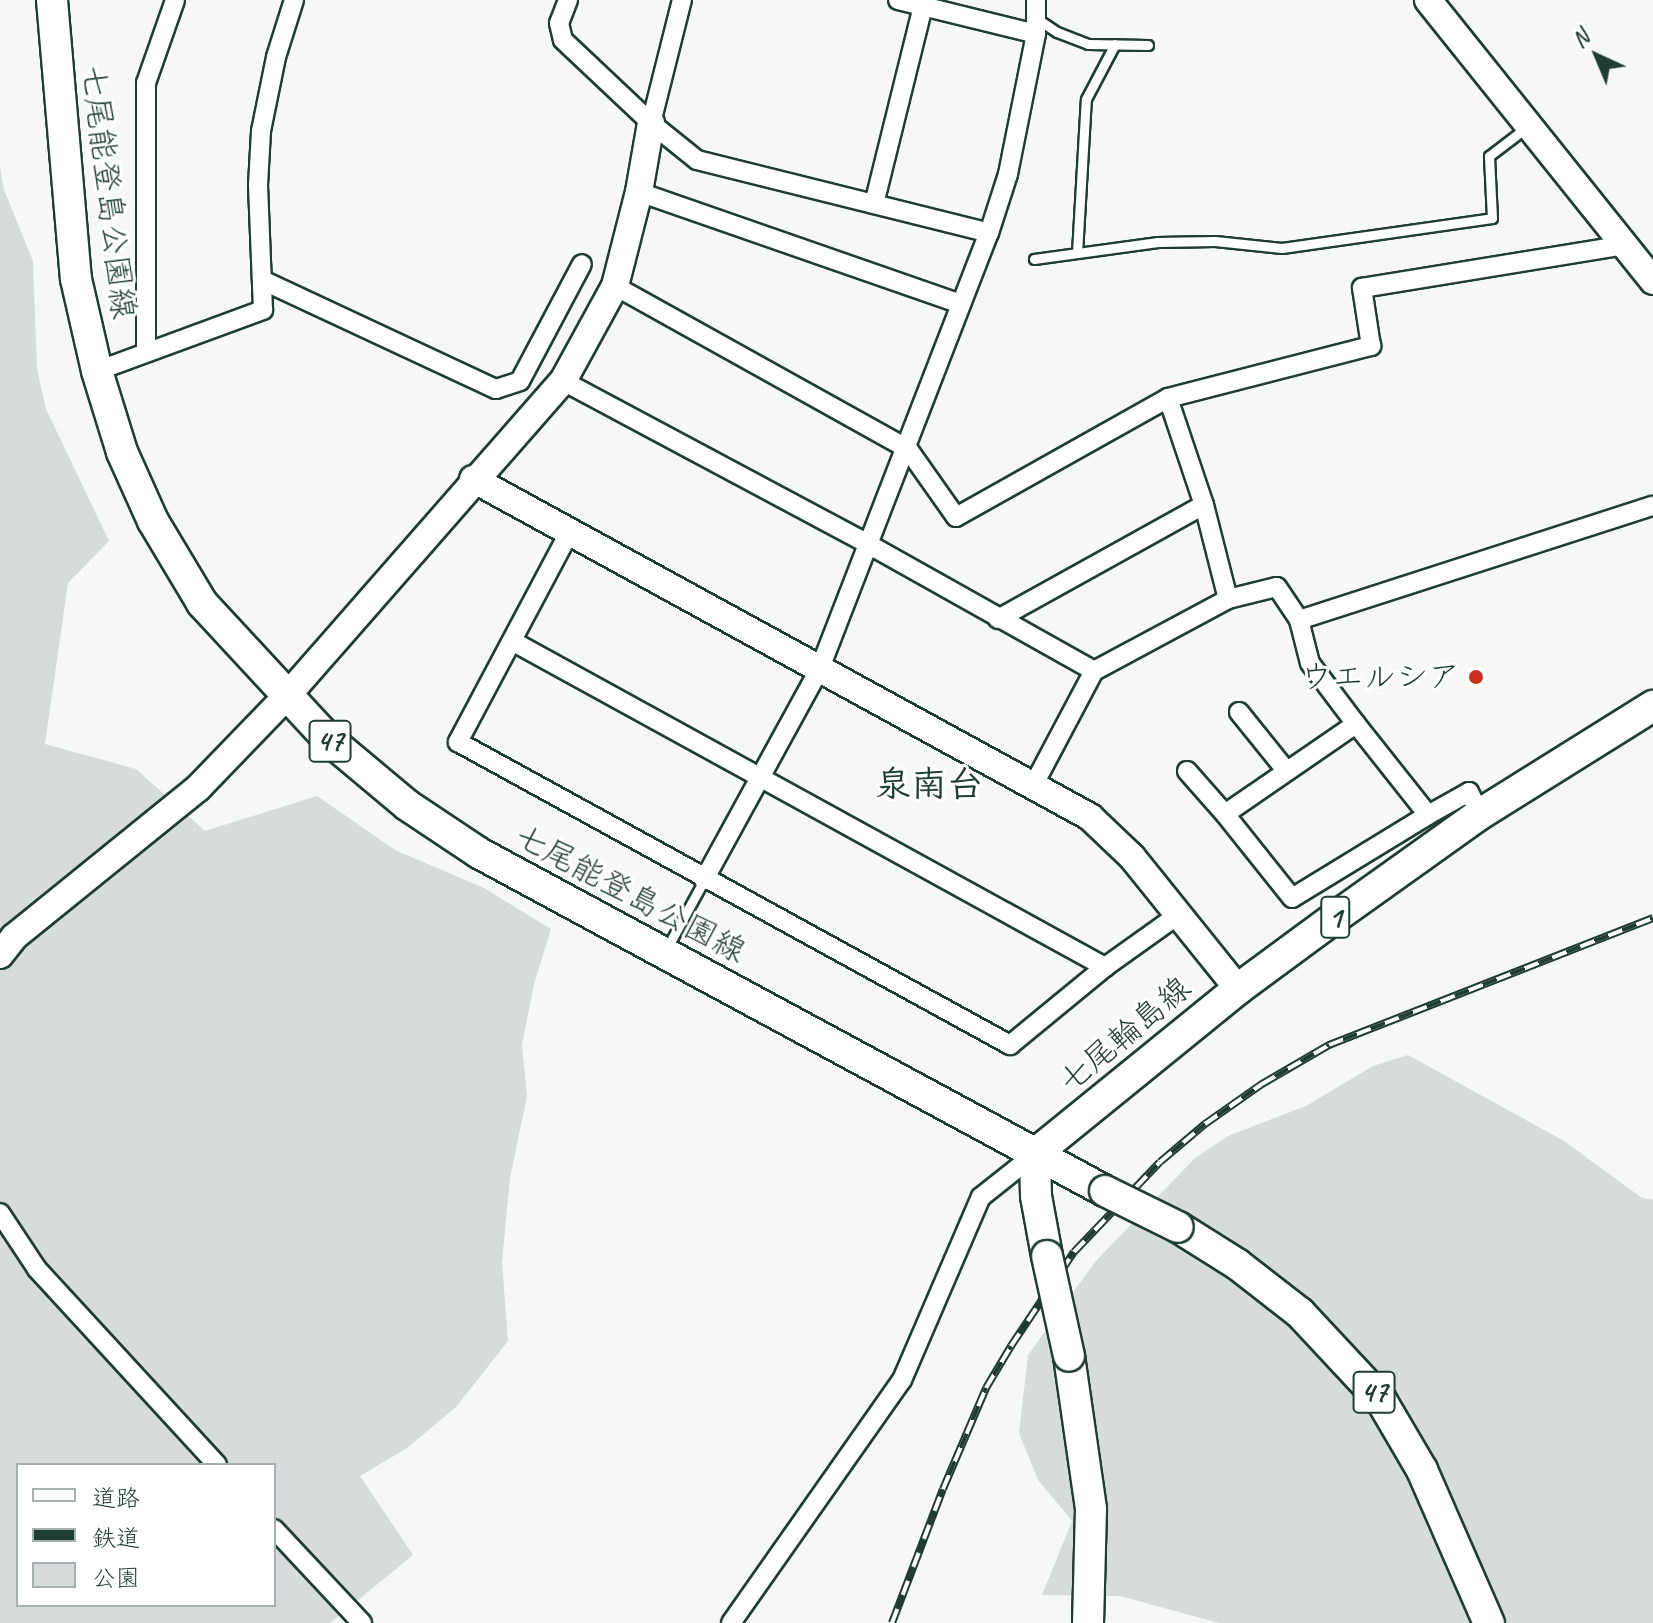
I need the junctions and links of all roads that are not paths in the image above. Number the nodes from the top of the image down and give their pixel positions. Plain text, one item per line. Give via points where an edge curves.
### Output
1 (52, 0) edge
2 (175, 0) edge
3 (294, 0) edge
4 (568, 0) edge
5 (682, 0) edge
6 (898, 0) edge
7 (1428, 0) edge
8 (923, 6) junction
9 (1036, 17) edge
10 (1115, 44) junction
11 (1148, 45) dead end
12 (651, 123) junction
13 (1529, 125) junction
14 (639, 192) junction
15 (874, 204) junction
16 (989, 233) junction
17 (1625, 245) junction
18 (1077, 253) junction
19 (1034, 259) dead end
20 (582, 264) dead end
21 (262, 280) junction
22 (1653, 281) edge
23 (615, 286) junction
24 (960, 304) junction
25 (146, 351) junction
26 (97, 371) junction
27 (563, 381) junction
28 (1168, 398) junction
29 (908, 449) junction
30 (473, 479) junction
31 (1204, 505) junction
32 (1653, 506) edge
33 (569, 533) junction
34 (868, 544) junction
35 (1228, 599) junction
36 (998, 619) junction
37 (1299, 620) junction
38 (512, 641) junction
39 (820, 668) junction
40 (1094, 671) junction
41 (286, 697) junction
42 (1653, 706) edge
43 (1239, 712) dead end
44 (1356, 724) junction
45 (1285, 769) junction
46 (1187, 771) dead end
47 (762, 775) junction
48 (1033, 786) junction
49 (1225, 814) junction
50 (1480, 814) junction
51 (1428, 815) junction
52 (704, 880) junction
53 (1178, 915) junction
54 (664, 954) junction
55 (0, 955) edge
56 (1105, 967) junction
57 (1238, 989) junction
58 (1035, 1154) junction
59 (0, 1213) edge
60 (215, 1463) edge
61 (276, 1531) edge
62 (362, 1623) edge
63 (731, 1623) edge
64 (1088, 1623) edge
65 (1489, 1623) edge

1 - 26 main road, 七尾能登島公園線 / 47 via 76,279
2 - 25 street via 146,83
3 - 21 street via 261,131
4 - 12 street via 559,23 563,40
5 - 12 street
6 - 8 street
7 - 13 street
8 - 9 street
8 - 15 street
9 - 10 lane via 1088,44
9 - 16 street via 1008,174
10 - 11 lane
10 - 18 lane via 1086,99
12 - 14 street
12 - 15 street via 697,160
13 - 17 street
13 - 18 lane via 1489,156 1492,218 1282,248 1158,242
14 - 23 street
14 - 24 street
15 - 16 street
16 - 24 street
17 - 22 street
17 - 28 street via 1362,288 1371,346
18 - 19 lane
20 - 21 street via 520,381 496,389
21 - 25 street via 263,310
23 - 27 street
23 - 29 street
24 - 29 street
25 - 26 street
26 - 41 main road, 七尾能登島公園線 / 47 via 122,452 153,521 202,603
27 - 30 street
27 - 34 street
28 - 29 street via 956,517
28 - 31 street
29 - 34 street
30 - 33 street
30 - 41 street
31 - 35 street
31 - 36 street
32 - 37 street
33 - 38 street
33 - 39 street
34 - 36 street
34 - 39 street
35 - 37 street via 1277,587
35 - 40 street
36 - 40 street
37 - 44 street via 1310,663
38 - 47 street
38 - 52 street via 458,742
39 - 47 street
39 - 48 street
40 - 48 street
41 - 54 main road, 七尾能登島公園線 / 47 via 407,805 479,853
41 - 55 street via 198,788 14,937
42 - 50 main road, 七尾輪島線 / 1
43 - 45 street
44 - 45 street
44 - 51 street
45 - 49 street
46 - 49 street
47 - 52 street
47 - 56 street
48 - 53 street via 1090,817 1132,857
49 - 51 street via 1292,898
50 - 51 street via 1469,792
50 - 57 main road, 七尾輪島線 / 1
52 - 54 lane
52 - 56 street via 1010,1045
53 - 56 street
53 - 57 street
54 - 58 main road, 七尾能登島公園線 / 47
57 - 58 main road, 七尾輪島線 / 1
58 - 63 street via 981,1197 902,1380
58 - 64 main road, bridge via 1036,1196 1069,1356 1091,1509
58 - 65 main road, 七尾能登島公園線 / 47, bridge via 1178,1227 1278,1294 1319,1331 1381,1400 1422,1470
59 - 60 street via 37,1269
61 - 62 street

